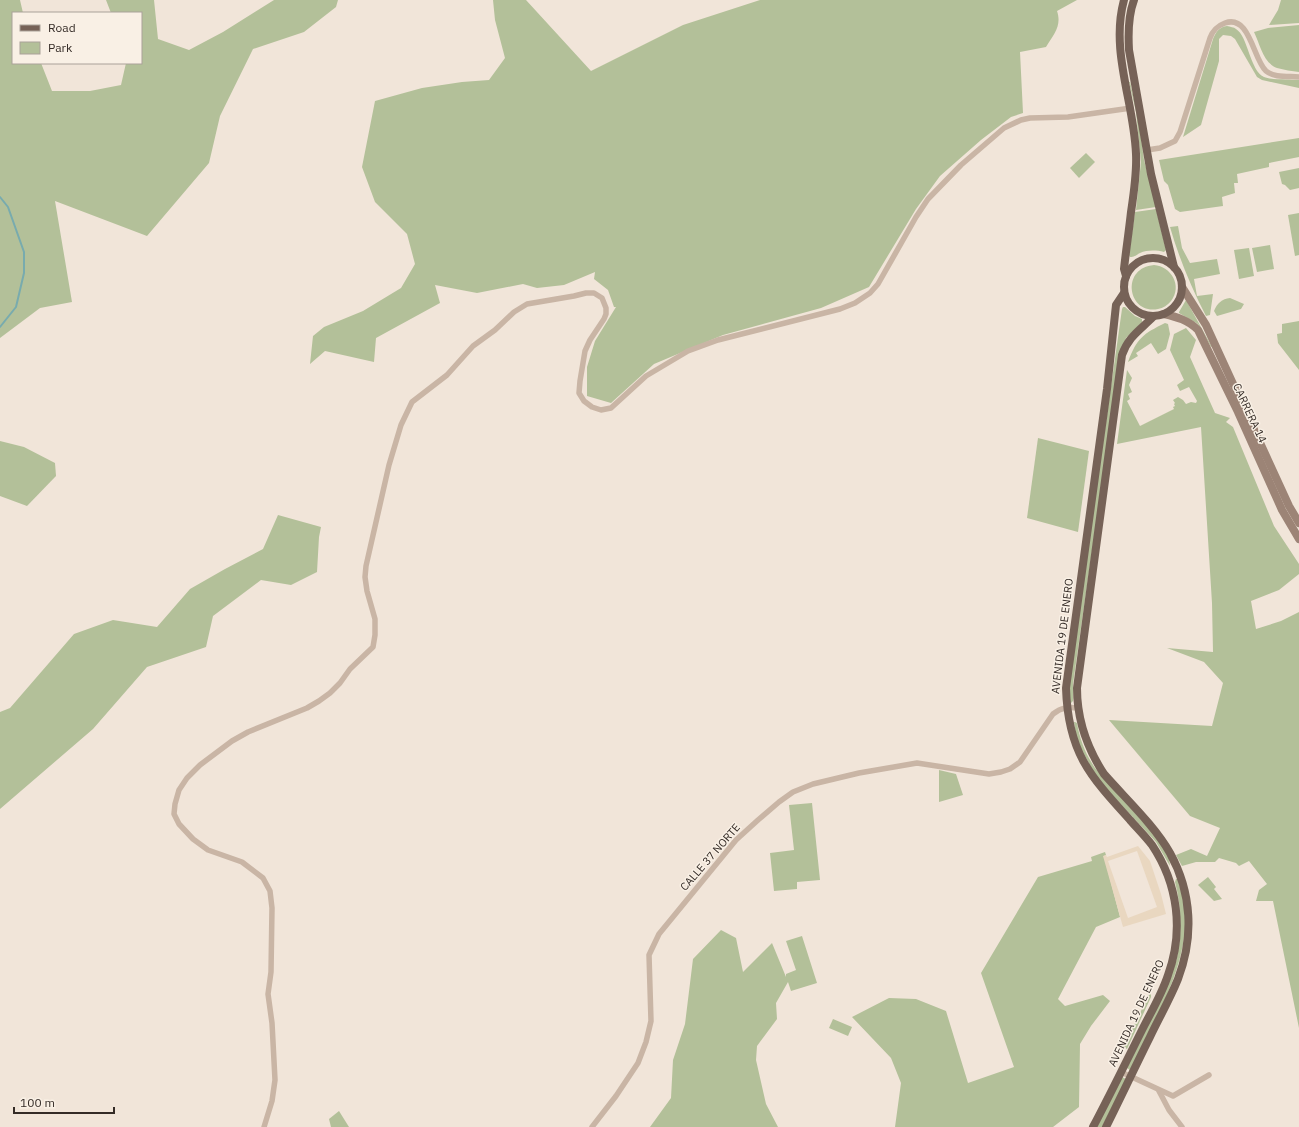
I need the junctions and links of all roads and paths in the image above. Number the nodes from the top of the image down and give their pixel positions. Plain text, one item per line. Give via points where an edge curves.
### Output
1 (1124, 0) edge
2 (1134, 0) edge
3 (1128, 72) junction
4 (1299, 77) edge
5 (1131, 108) junction
6 (1147, 150) junction
7 (1174, 267) junction
8 (1126, 276) junction
9 (1182, 287) junction
10 (1124, 293) junction
11 (1164, 314) junction
12 (1153, 317) junction
13 (1299, 522) edge
14 (1299, 539) edge
15 (1067, 707) junction
16 (1078, 708) junction
17 (1121, 1072) junction
18 (1209, 1075) dead end
19 (1130, 1077) junction
20 (1159, 1090) junction
21 (264, 1127) edge
22 (592, 1127) edge
23 (1093, 1127) edge
24 (1106, 1127) edge
25 (1182, 1127) edge

1 - 3 main road via 1119,38 1120,52
2 - 3 main road via 1128,38
3 - 5 main road
3 - 6 main road
4 - 6 street via 1270,74 1260,64 1246,30 1230,21 1222,24 1210,38 1175,141 1160,148
5 - 8 main road via 1137,175 1124,269
5 - 21 street via 1068,117 1030,118 1008,126 978,149 928,199 878,284 863,299 840,309 718,340 688,351 646,376 611,408 601,410 592,407 579,393 585,351 604,319 606,308 602,298 586,293 522,306 469,350 438,383 412,402 401,425 389,465 366,566 367,591 374,619 373,646 335,688 319,701 248,732 200,765 179,790 175,804 174,814 179,824 193,839 208,850 242,862 263,878 270,891 271,972 268,994 275,1080
6 - 7 main road
7 - 8 main road via 1159,258 1148,258 1133,266
7 - 9 main road via 1180,276
8 - 10 main road
9 - 11 main road via 1177,304
9 - 13 main road, CARRERA 14 via 1206,325 1289,506
10 - 12 main road via 1136,312
10 - 15 main road, AVENIDA 19 DE ENERO via 1116,305 1066,688
11 - 12 main road
11 - 14 main road, CARRERA 14 via 1186,321 1198,330 1282,510
12 - 16 main road, AVENIDA 19 DE ENERO via 1129,339 1122,355 1077,688
15 - 16 street
15 - 17 main road, AVENIDA 19 DE ENERO via 1070,729 1082,759 1095,781 1154,849 1168,874 1177,909 1176,947 1168,977
15 - 22 street, CALLE 37 NORTE via 1053,714 1020,762 1010,769 988,774 917,763 865,772 813,784 793,792 758,820 736,840 659,934 649,955 651,1021 646,1042 638,1063
16 - 19 main road, AVENIDA 19 DE ENERO via 1086,741 1104,774 1160,837 1170,852 1184,885 1188,908 1186,949 1179,975
17 - 19 street
17 - 23 main road, AVENIDA 19 DE ENERO
18 - 20 street via 1173,1096
19 - 20 street
19 - 24 main road, AVENIDA 19 DE ENERO
20 - 25 street via 1169,1110

